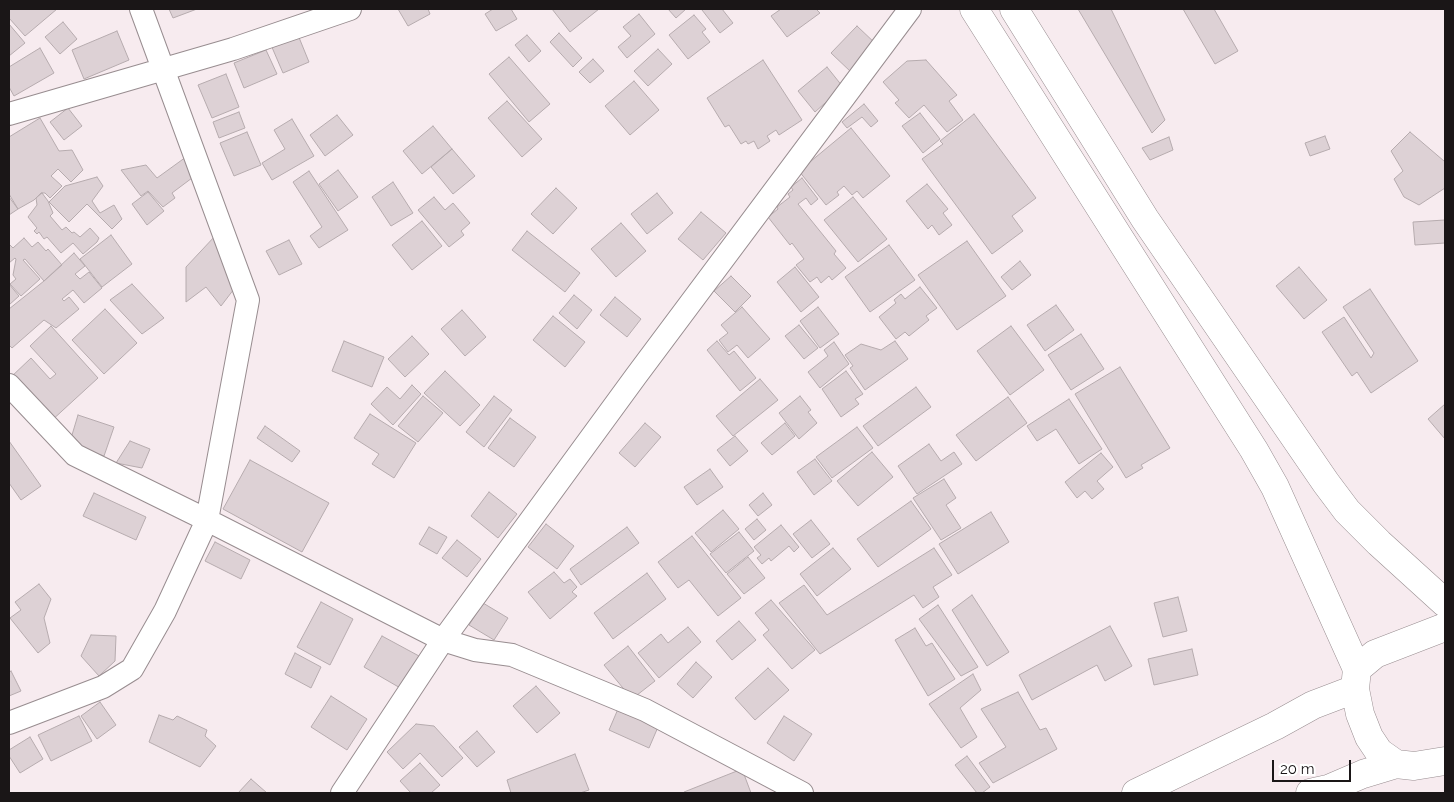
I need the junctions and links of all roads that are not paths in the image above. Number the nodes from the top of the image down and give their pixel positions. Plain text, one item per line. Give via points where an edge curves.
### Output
1 (141, 9) edge
2 (350, 9) edge
3 (910, 9) edge
4 (974, 9) edge
5 (1014, 9) edge
6 (164, 69) junction
7 (9, 114) edge
8 (9, 385) edge
9 (208, 520) junction
10 (1445, 603) edge
11 (1445, 627) edge
12 (443, 640) junction
13 (1356, 679) junction
14 (9, 723) edge
15 (1445, 761) edge
16 (1396, 764) junction
17 (342, 793) edge
18 (802, 793) edge
19 (1136, 793) edge
20 (1310, 793) edge

1 - 6 street
2 - 6 street
3 - 12 street
4 - 13 main road via 1254,450 1275,487
5 - 10 main road via 1145,220 1326,483 1347,511 1379,544
6 - 7 street
6 - 9 street via 248,300
8 - 9 street via 75,455
9 - 12 street
9 - 14 street via 165,612 132,669 102,687
11 - 13 main road via 1375,654
12 - 17 street
12 - 18 street via 475,650 512,655 646,710
13 - 16 main road via 1360,714 1369,737 1379,752
13 - 19 main road via 1275,726
15 - 16 main road via 1414,766
16 - 20 main road

